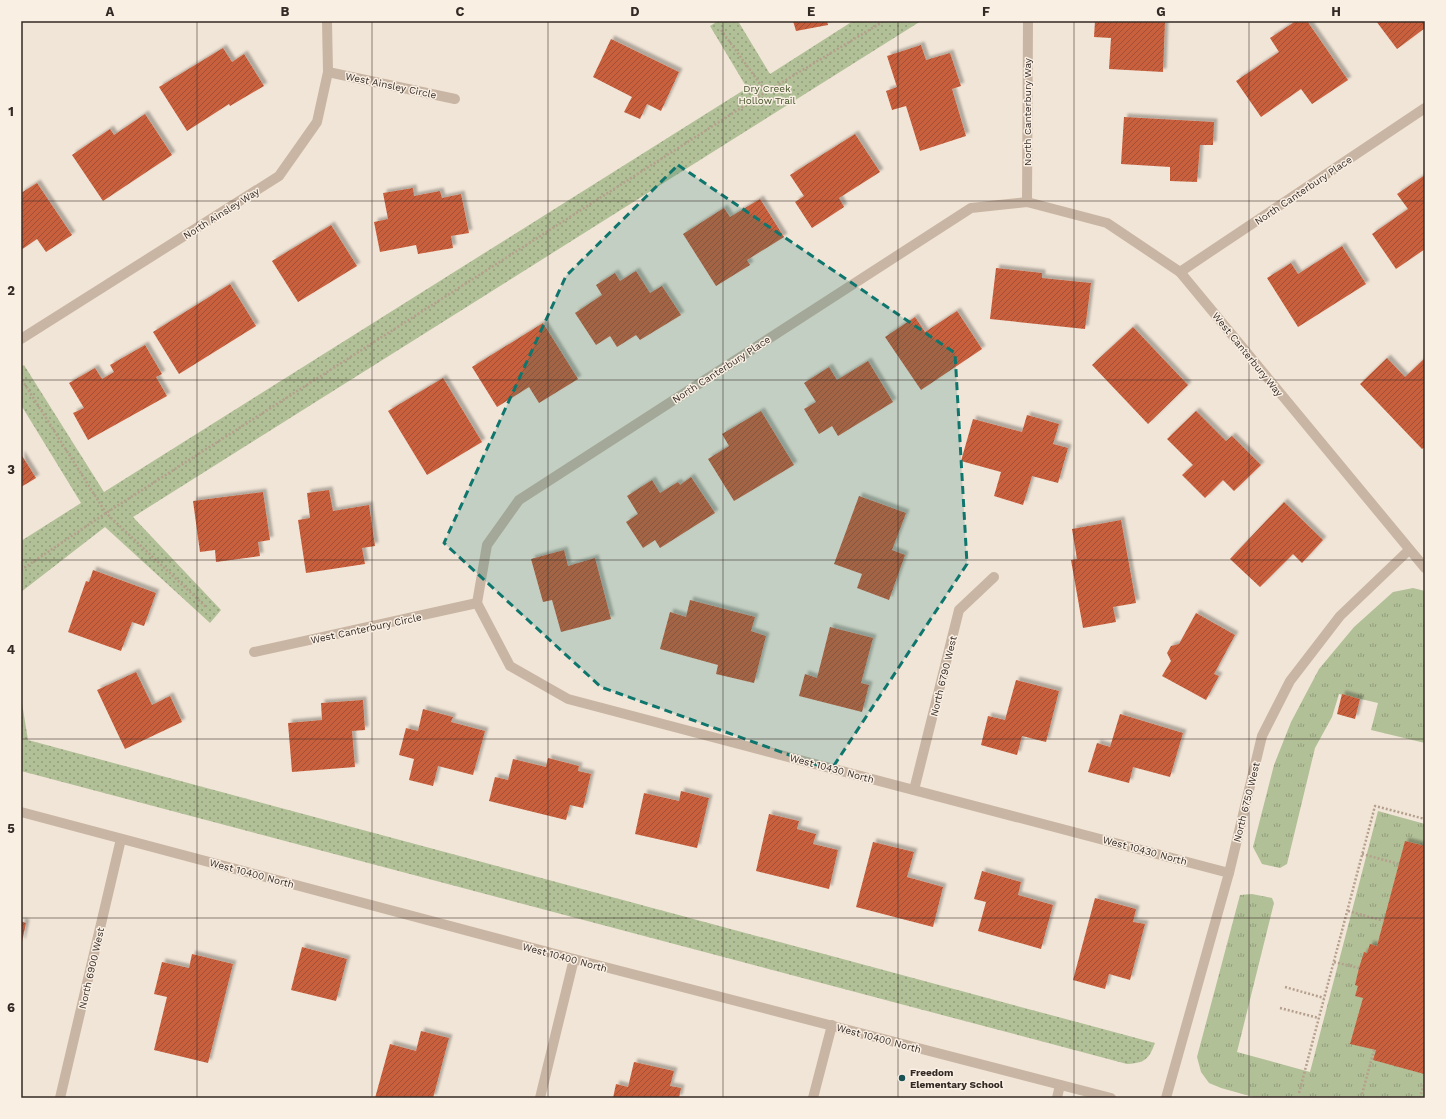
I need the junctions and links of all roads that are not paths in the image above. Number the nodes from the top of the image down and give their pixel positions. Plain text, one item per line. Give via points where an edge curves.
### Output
1 (327, 21) edge
2 (1028, 21) edge
3 (328, 72) junction
4 (455, 99) dead end
5 (1425, 108) edge
6 (1027, 202) junction
7 (1180, 272) junction
8 (21, 340) edge
9 (1409, 550) junction
10 (1425, 568) edge
11 (994, 577) dead end
12 (477, 603) junction
13 (254, 652) dead end
14 (914, 790) junction
15 (21, 812) edge
16 (121, 839) junction
17 (1229, 872) junction
18 (574, 959) junction
19 (832, 1025) junction
20 (1060, 1085) junction
21 (60, 1098) edge
22 (540, 1098) edge
23 (813, 1098) edge
24 (1057, 1098) edge
25 (1110, 1098) edge
26 (1166, 1098) edge

1 - 3 street, North Ainsley Way
2 - 6 street, North Canterbury Way
3 - 4 street, West Ainsley Circle
3 - 8 street, North Ainsley Way via 317,122 279,176
5 - 7 street, North Canterbury Place
6 - 7 street, West Canterbury Way via 1107,222
6 - 12 street, North Canterbury Place via 971,208 519,500 487,545
7 - 9 street, West Canterbury Way
9 - 10 street, West Canterbury Way
9 - 17 street, North 6750 West via 1340,616 1290,681 1262,736
11 - 14 street, North 6790 West via 959,610
12 - 13 street, West Canterbury Circle
12 - 14 street, West 10430 North via 510,666 568,699
14 - 17 street, West 10430 North
15 - 16 street, West 10400 North
16 - 18 street, West 10400 North
16 - 21 street, North 6900 West
17 - 26 street, North 6750 West
18 - 19 street, West 10400 North
18 - 22 street
19 - 20 street, West 10400 North
19 - 23 street
20 - 24 street
20 - 25 street, West 10400 North

